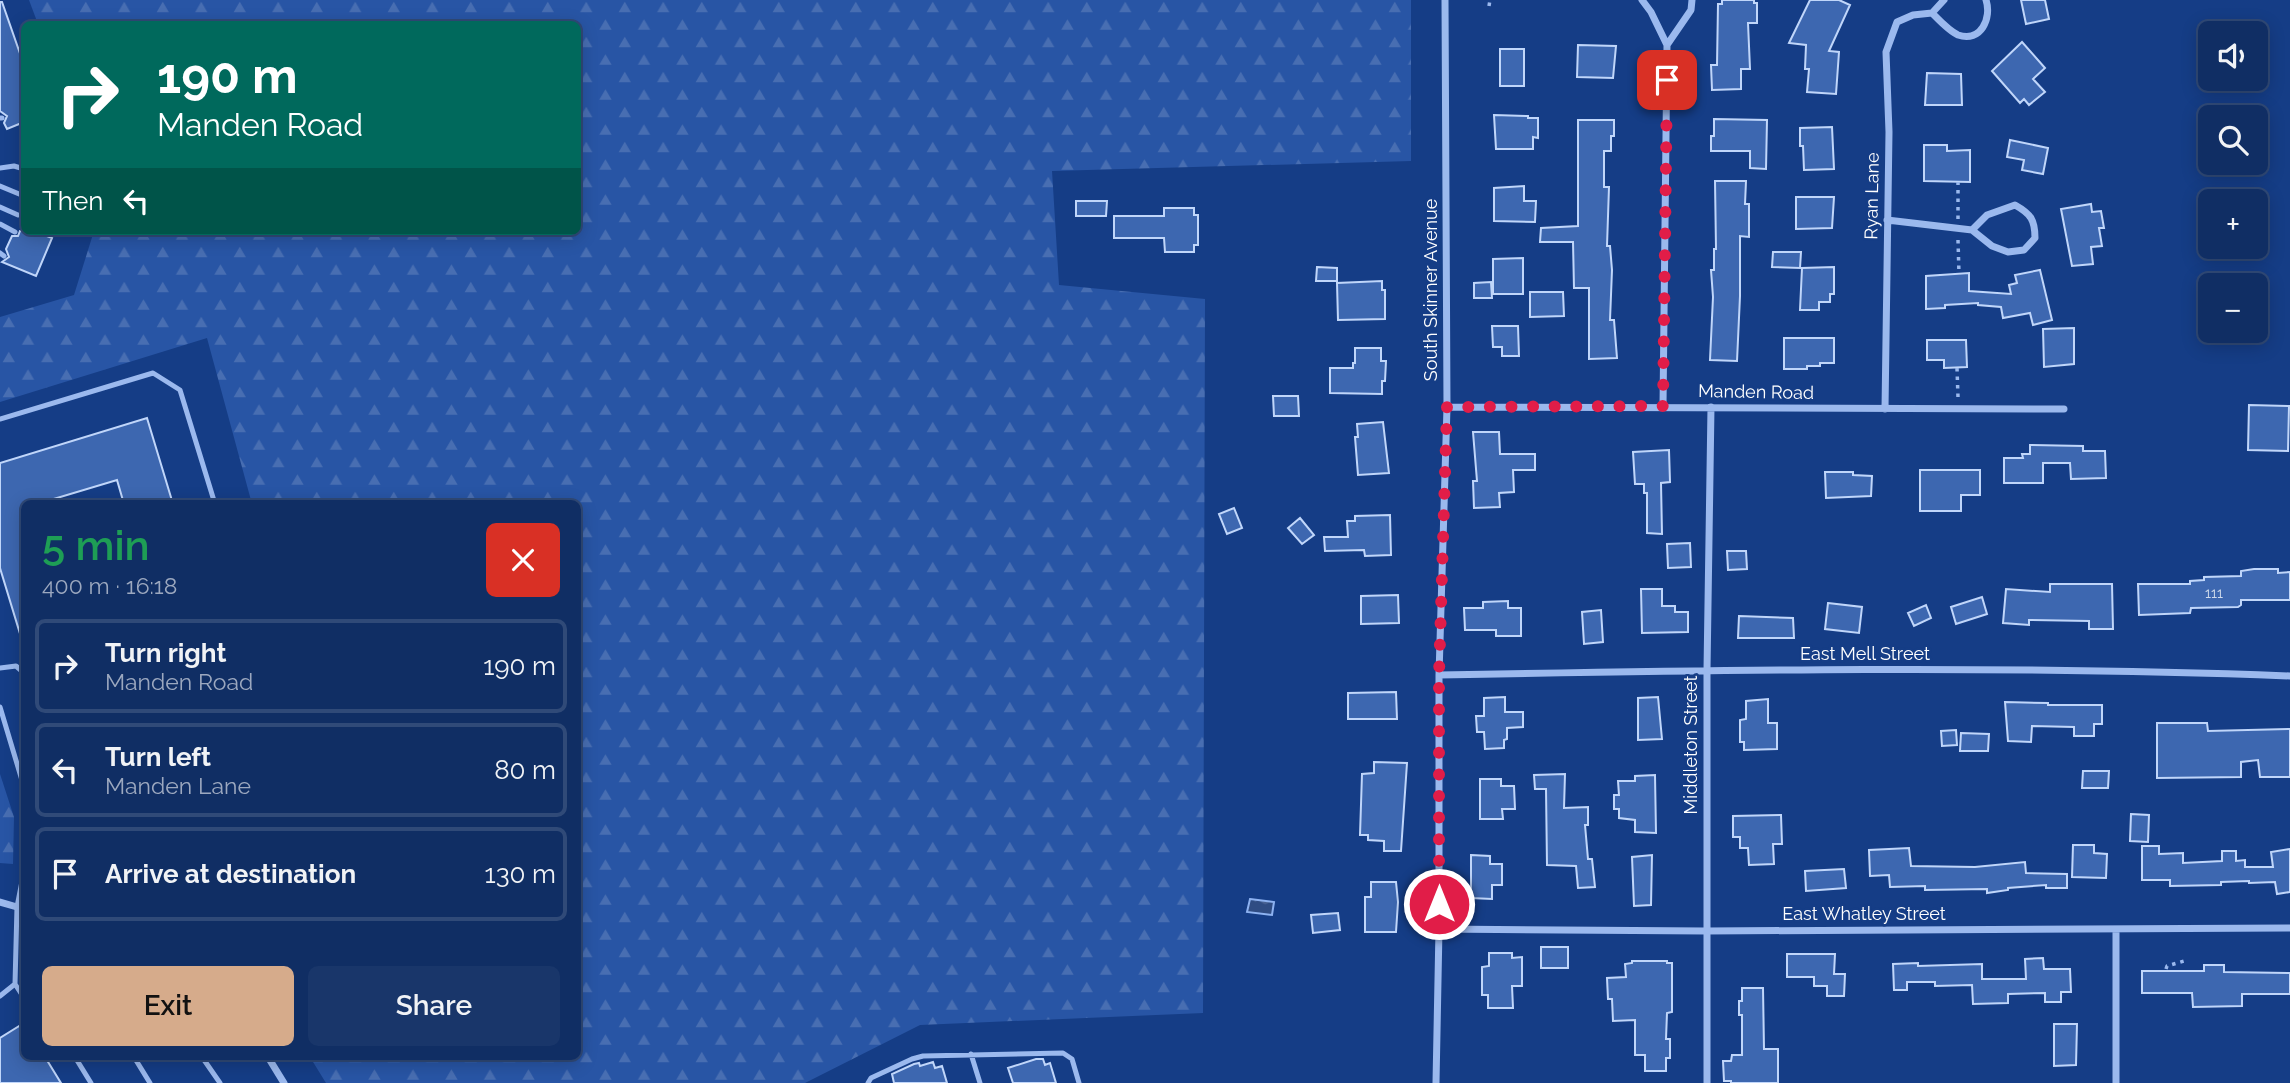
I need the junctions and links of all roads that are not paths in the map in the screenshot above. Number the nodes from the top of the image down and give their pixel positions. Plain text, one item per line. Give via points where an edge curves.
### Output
1 (1445, 0) edge
2 (1642, 0) edge
3 (1692, 0) edge
4 (1944, 0) edge
5 (1986, 0) edge
6 (1932, 13) junction
7 (1667, 45) junction
8 (0, 167) edge
9 (21, 168) edge
10 (0, 186) edge
11 (21, 195) edge
12 (0, 207) edge
13 (18, 215) dead end
14 (1887, 220) junction
15 (0, 224) edge
16 (1972, 230) junction
17 (15, 232) dead end
18 (1663, 406) junction
19 (1447, 407) junction
20 (1712, 407) junction
21 (1885, 409) junction
22 (2064, 409) dead end
23 (0, 419) edge
24 (214, 500) edge
25 (0, 668) edge
26 (21, 670) edge
27 (1707, 670) junction
28 (1439, 675) junction
29 (2290, 676) edge
30 (0, 707) edge
31 (21, 771) edge
32 (0, 902) edge
33 (21, 908) edge
34 (2290, 928) edge
35 (1439, 929) junction
36 (2116, 929) junction
37 (1706, 931) junction
38 (15, 984) junction
39 (21, 993) edge
40 (0, 996) edge
41 (971, 1054) junction
42 (77, 1060) edge
43 (136, 1060) edge
44 (204, 1060) edge
45 (270, 1060) edge
46 (91, 1083) edge
47 (150, 1083) edge
48 (220, 1083) edge
49 (284, 1083) edge
50 (868, 1083) edge
51 (980, 1083) edge
52 (1079, 1083) edge
53 (1436, 1083) edge
54 (1706, 1083) edge
55 (2116, 1083) edge

1 - 19 street, South Skinner Avenue
2 - 7 street
3 - 7 street via 1691,10
4 - 6 street
5 - 6 street via 1988,19 1982,31 1969,37 1955,34
6 - 14 street, Ryan Lane via 1897,22 1886,52
7 - 18 street
8 - 9 lane
10 - 11 lane
12 - 13 lane
14 - 16 street
14 - 21 street, Ryan Lane
15 - 17 lane
16 - 16 street via 2008,252 2024,250 2035,238 2030,214 2015,205 1987,215
18 - 19 street, Manden Road
18 - 20 street, Manden Road
19 - 28 street, South Skinner Avenue
20 - 21 street, Manden Road
20 - 27 street, Middleton Street
21 - 22 street, Manden Road
23 - 24 lane via 153,373 180,390
25 - 26 lane via 16,666
27 - 28 street, East Mell Street
27 - 29 street, East Mell Street via 2130,670
27 - 37 street, Middleton Street
28 - 35 street, South Skinner Avenue
30 - 31 lane
32 - 33 street
33 - 38 lane
34 - 36 street, East Whatley Street
35 - 37 street, East Whatley Street
35 - 53 street, South Skinner Avenue
36 - 37 street, East Whatley Street
36 - 55 street
37 - 54 street, Middleton Street
38 - 39 lane
38 - 40 lane
41 - 50 lane via 912,1059
41 - 51 lane
41 - 52 lane via 1063,1053 1072,1059
42 - 46 lane
43 - 47 lane
44 - 48 lane
45 - 49 street

